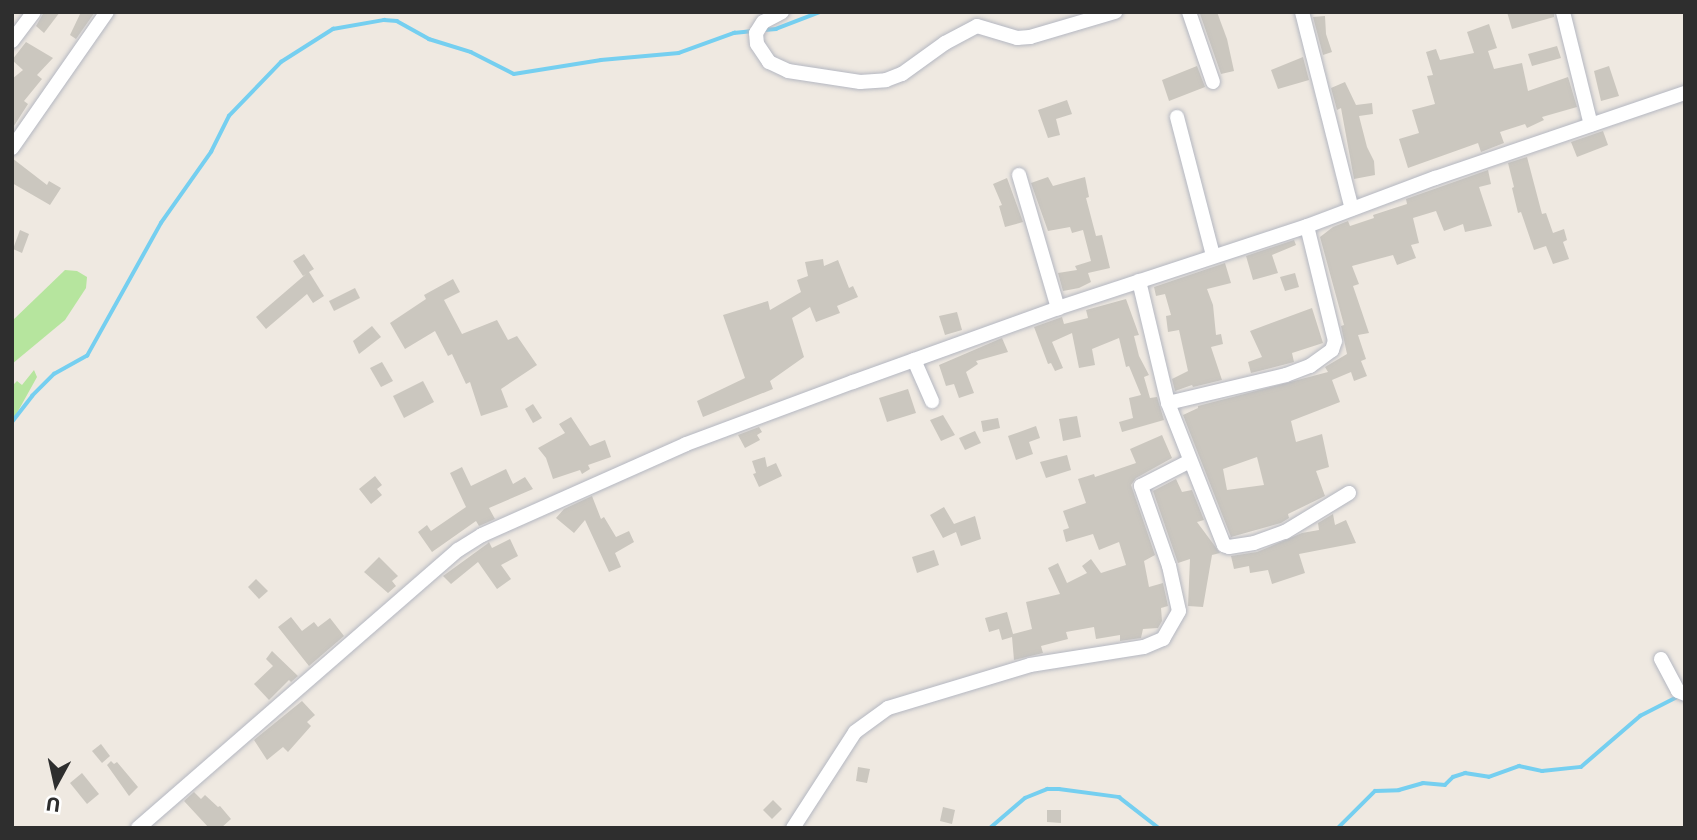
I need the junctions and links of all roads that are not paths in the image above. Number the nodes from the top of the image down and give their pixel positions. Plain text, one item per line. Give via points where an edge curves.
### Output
1 (34, 12) edge
2 (107, 12) edge
3 (782, 12) edge
4 (1115, 12) edge
5 (1189, 12) edge
6 (1302, 12) edge
7 (1563, 12) edge
8 (12, 41) edge
9 (1213, 82) dead end
10 (1685, 93) edge
11 (1177, 117) dead end
12 (1591, 125) junction
13 (12, 148) edge
14 (1019, 175) dead end
15 (1352, 209) junction
16 (1307, 226) junction
17 (1213, 255) junction
18 (1139, 282) junction
19 (1058, 308) junction
20 (914, 360) junction
21 (932, 401) dead end
22 (1168, 403) junction
23 (1190, 461) junction
24 (1349, 493) dead end
25 (1661, 659) dead end
26 (1685, 694) edge
27 (138, 828) edge
28 (793, 828) edge

1 - 8 street
2 - 13 street
3 - 4 street via 763,22 756,33 757,44 769,62 788,71 860,82 902,74 977,26 1017,38 1030,37
5 - 9 street
6 - 15 street
7 - 12 street
10 - 12 street
11 - 17 street
12 - 15 street
14 - 19 street
15 - 16 street
16 - 17 street
16 - 22 street via 1335,341 1332,350 1310,366 1286,374
17 - 18 street
18 - 19 street
18 - 22 street
19 - 20 street
20 - 21 street
20 - 27 street via 686,444 468,543
22 - 23 street
23 - 24 street via 1220,539 1229,547 1284,532
23 - 28 street via 1141,486 1169,566 1179,611 1163,639 1144,648 1030,665 888,708 855,732
25 - 26 street via 1678,691

